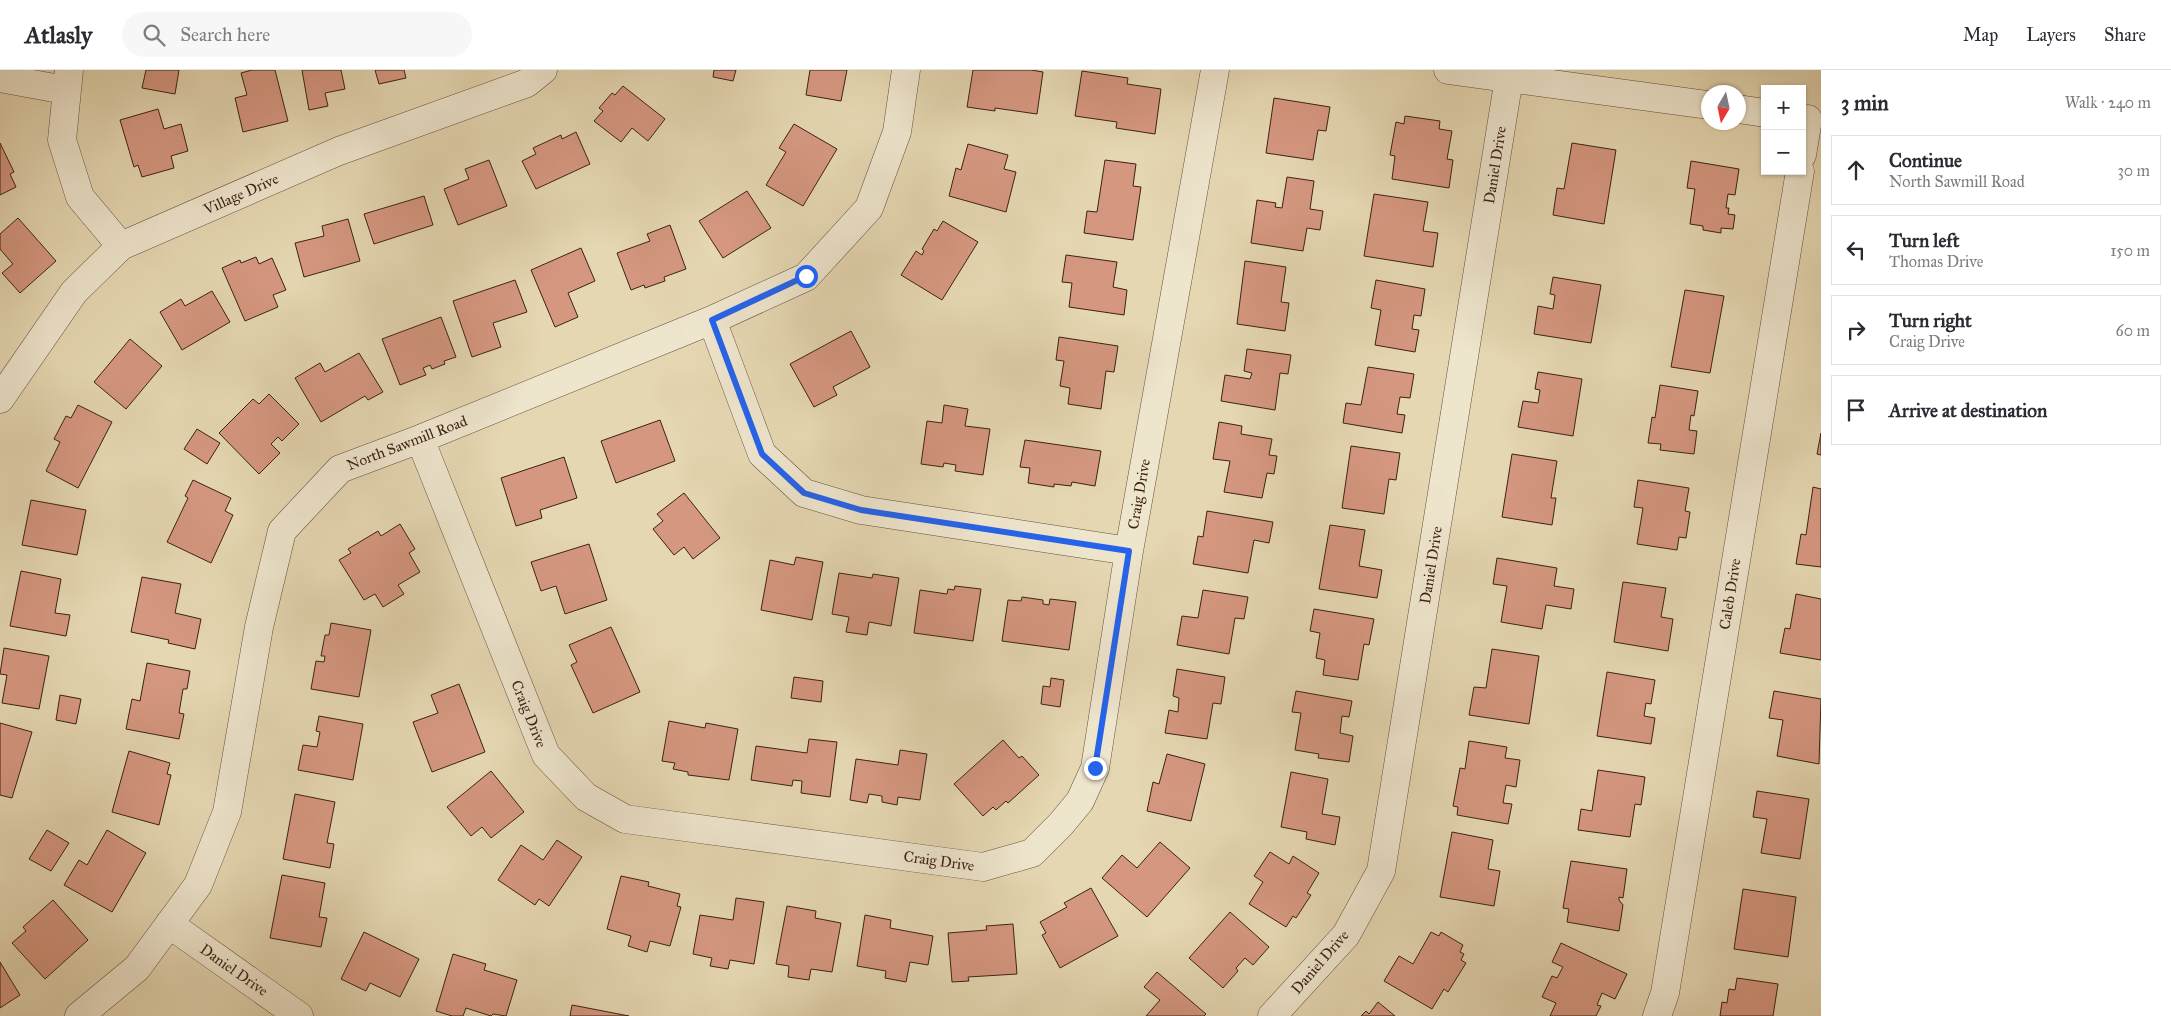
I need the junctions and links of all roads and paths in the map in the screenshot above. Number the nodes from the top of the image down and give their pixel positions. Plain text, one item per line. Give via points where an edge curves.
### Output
1 (543, 70) edge
2 (906, 70) edge
3 (1215, 70) edge
4 (1448, 70) edge
5 (0, 78) edge
6 (1510, 78) junction
7 (67, 80) edge
8 (1701, 104) edge
9 (1746, 110) edge
10 (1761, 112) edge
11 (1810, 119) edge
12 (1806, 137) edge
13 (1799, 175) edge
14 (122, 246) junction
15 (712, 320) junction
16 (0, 399) edge
17 (420, 439) junction
18 (1129, 551) junction
19 (170, 924) junction
20 (79, 1016) edge
21 (299, 1016) edge
22 (1272, 1016) edge
23 (1657, 1016) edge

1 - 14 street, Village Drive via 527,82 338,151
2 - 15 street, North Sawmill Road via 897,132 869,208 806,276
3 - 18 street, Craig Drive
4 - 6 street
5 - 7 street
6 - 8 street
6 - 22 street, Daniel Drive via 1381,871 1346,935
7 - 14 street via 62,140 80,197
9 - 10 street
11 - 12 street
13 - 23 street, Caleb Drive via 1665,993
14 - 16 street, Village Drive via 74,292
15 - 17 street, North Sawmill Road
15 - 18 street via 762,454 804,493 861,510
17 - 18 street, Craig Drive via 546,755 586,797 625,820 984,867 1032,854 1080,801 1095,768
17 - 19 street, North Sawmill Road via 340,469 282,531 260,627 226,812 198,885
19 - 20 street, North Sawmill Road via 137,968
19 - 21 street, Daniel Drive

